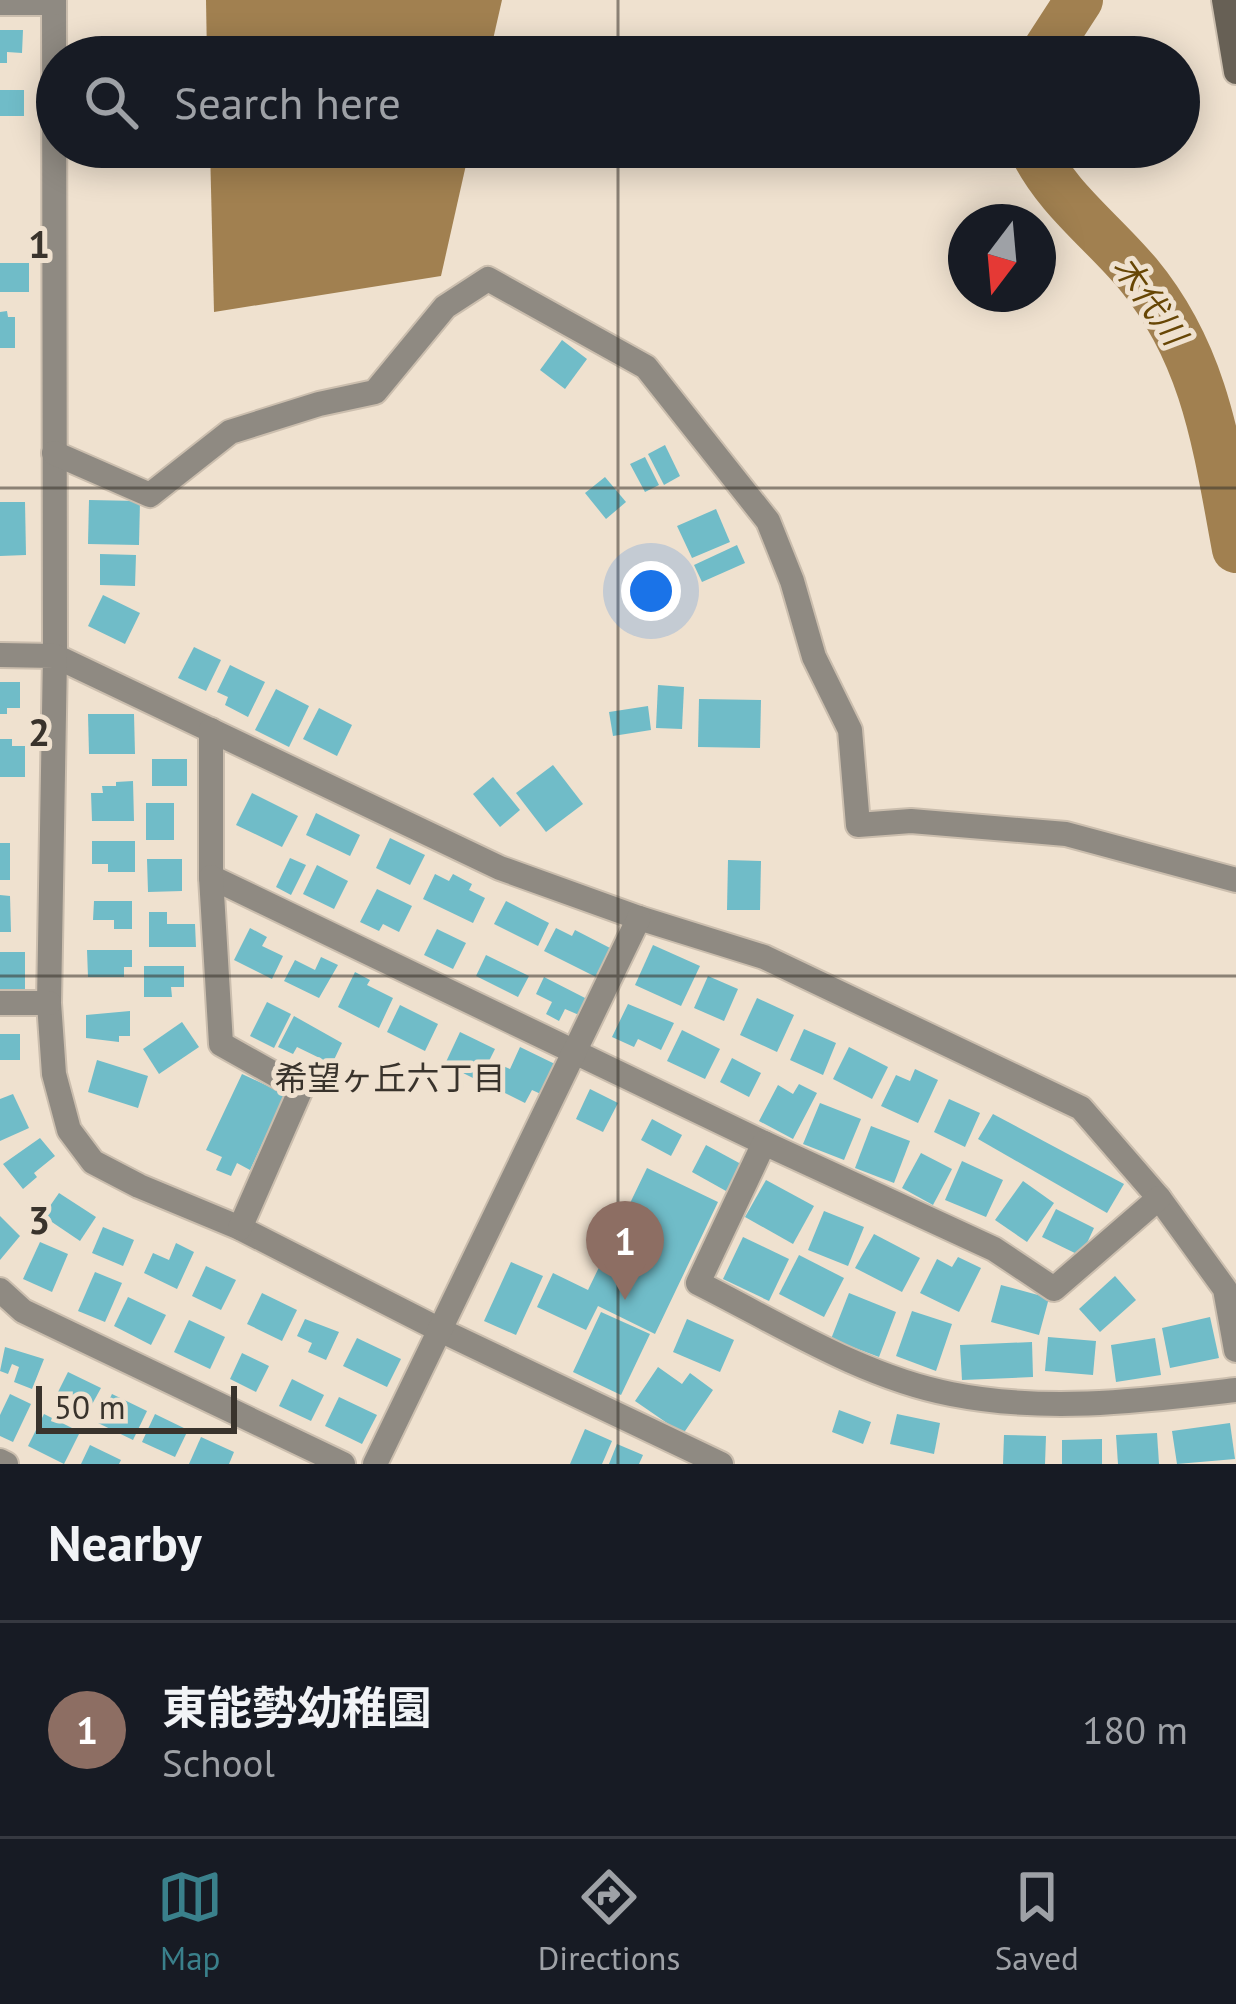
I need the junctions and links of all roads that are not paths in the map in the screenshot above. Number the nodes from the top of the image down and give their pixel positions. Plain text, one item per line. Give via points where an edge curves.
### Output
1 (1224, 0) edge
2 (54, 1) edge
3 (0, 3) edge
4 (54, 36) edge
5 (1236, 72) edge
6 (54, 168) edge
7 (54, 453) junction
8 (0, 656) edge
9 (55, 656) junction
10 (211, 730) junction
11 (211, 877) junction
12 (1236, 880) edge
13 (639, 919) junction
14 (0, 1003) edge
15 (50, 1003) junction
16 (574, 1052) junction
17 (764, 1143) junction
18 (1159, 1198) junction
19 (240, 1228) junction
20 (0, 1290) edge
21 (440, 1330) junction
22 (1236, 1350) edge
23 (1236, 1390) edge
24 (343, 1464) edge
25 (374, 1464) edge
26 (721, 1464) edge

1 - 5 main road
2 - 3 street
2 - 4 street
6 - 7 street
7 - 9 street
7 - 12 street via 150,495 230,432 375,392 446,307 488,279 646,367 768,521 814,657 850,730 858,825 911,821 1066,834
8 - 9 street
9 - 10 street
9 - 15 street
10 - 11 street
10 - 13 street via 500,868
11 - 16 street
11 - 19 street via 221,1044 301,1089
13 - 16 street
13 - 18 street via 764,957 1081,1108
14 - 15 street
15 - 19 street via 61,1108 93,1162
16 - 17 street
16 - 21 street
17 - 18 street via 994,1249 1054,1289
17 - 23 street via 698,1283 874,1370 950,1394 1056,1406
18 - 22 street via 1225,1288
19 - 21 street
20 - 24 street via 23,1311
21 - 25 street
21 - 26 street

